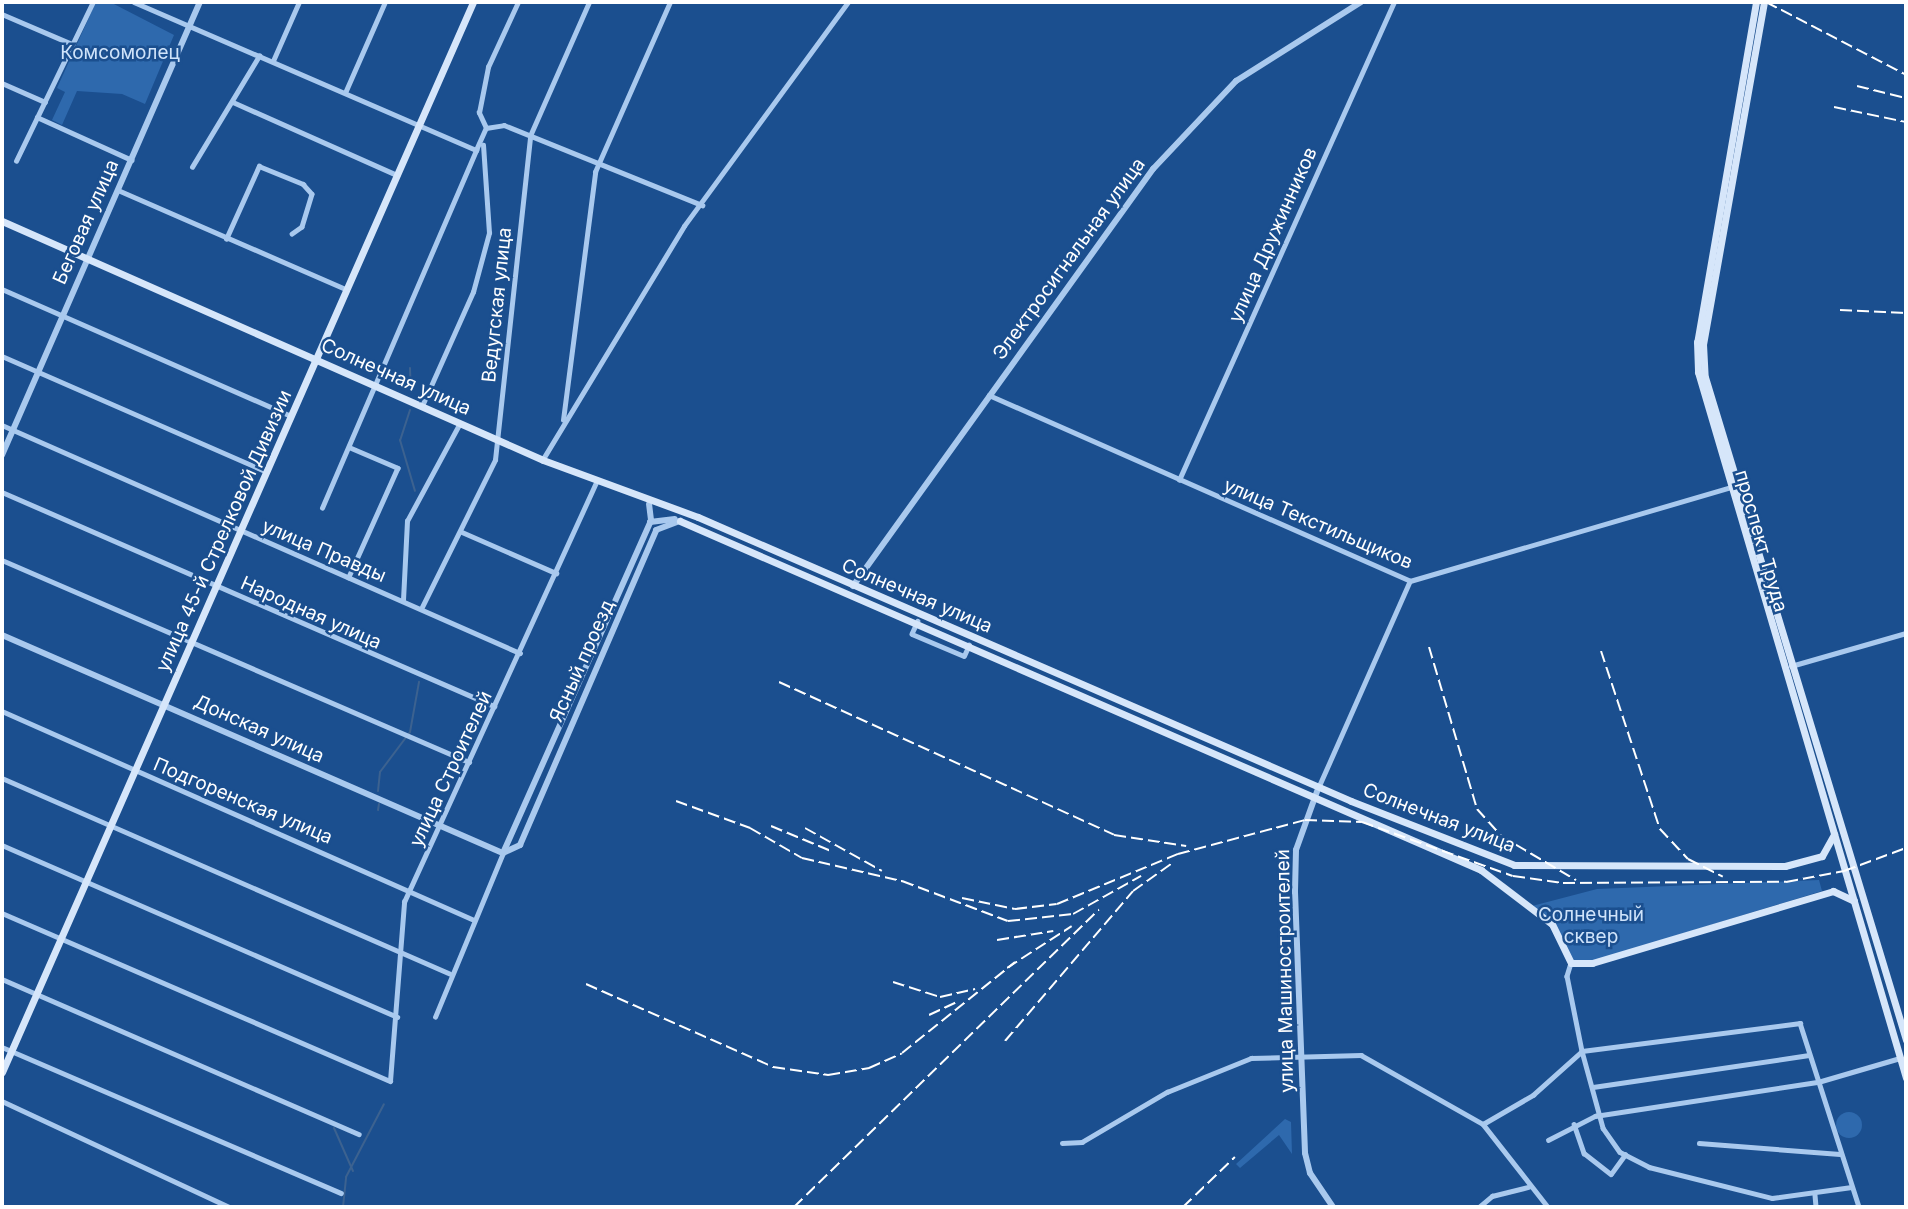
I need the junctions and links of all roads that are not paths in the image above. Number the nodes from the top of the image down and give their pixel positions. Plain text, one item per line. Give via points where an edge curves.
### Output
1 (93, 2) edge
2 (134, 2) edge
3 (200, 2) edge
4 (299, 2) edge
5 (385, 2) edge
6 (473, 2) edge
7 (517, 2) edge
8 (589, 2) edge
9 (670, 2) edge
10 (848, 2) edge
11 (1361, 2) edge
12 (1394, 2) edge
13 (1756, 2) edge
14 (1764, 2) edge
15 (2, 14) edge
16 (190, 26) junction
17 (72, 44) junction
18 (259, 56) junction
19 (273, 61) junction
20 (2, 83) edge
21 (345, 93) junction
22 (45, 102) junction
23 (233, 102) junction
24 (37, 117) junction
25 (419, 125) junction
26 (486, 128) junction
27 (530, 136) junction
28 (483, 145) junction
29 (475, 150) junction
30 (132, 160) junction
31 (16, 161) dead end
32 (598, 162) junction
33 (192, 167) dead end
34 (397, 174) junction
35 (118, 190) junction
36 (702, 205) junction
37 (2, 221) edge
38 (292, 234) dead end
39 (226, 239) junction
40 (87, 257) junction
41 (1711, 280) junction
42 (2, 289) edge
43 (347, 289) junction
44 (63, 315) junction
45 (2, 356) edge
46 (317, 358) junction
47 (38, 370) junction
48 (376, 386) junction
49 (989, 395) junction
50 (422, 406) junction
51 (292, 417) junction
52 (460, 423) junction
53 (563, 424) junction
54 (2, 425) edge
55 (13, 430) junction
56 (497, 440) junction
57 (349, 447) junction
58 (2, 455) edge
59 (543, 460) junction
60 (267, 472) junction
61 (1178, 480) junction
62 (596, 482) junction
63 (1737, 485) junction
64 (1729, 488) junction
65 (2, 492) edge
66 (649, 504) junction
67 (322, 508) dead end
68 (680, 521) junction
69 (649, 524) junction
70 (242, 531) junction
71 (462, 532) junction
72 (2, 560) edge
73 (556, 573) junction
74 (349, 577) junction
75 (1410, 581) junction
76 (217, 587) junction
77 (852, 589) junction
78 (403, 600) junction
79 (422, 607) junction
80 (918, 621) junction
81 (1906, 633) edge
82 (2, 635) edge
83 (192, 643) junction
84 (969, 645) junction
85 (520, 653) junction
86 (1787, 668) junction
87 (165, 706) junction
88 (494, 706) junction
89 (2, 711) edge
90 (469, 762) junction
91 (137, 771) junction
92 (2, 778) edge
93 (1319, 786) junction
94 (1314, 797) junction
95 (527, 799) junction
96 (1390, 815) junction
97 (530, 819) junction
98 (441, 826) junction
99 (112, 827) junction
100 (1384, 829) junction
101 (1834, 834) junction
102 (2, 845) edge
103 (503, 853) junction
104 (88, 883) junction
105 (411, 887) junction
106 (1854, 901) junction
107 (2, 913) edge
108 (472, 919) junction
109 (63, 939) junction
110 (399, 951) junction
111 (1571, 963) junction
112 (449, 972) junction
113 (2, 979) edge
114 (39, 994) junction
115 (397, 1017) junction
116 (435, 1017) dead end
117 (1906, 1040) edge
118 (2, 1046) edge
119 (12, 1051) junction
120 (1582, 1051) junction
121 (1301, 1054) junction
122 (1809, 1055) junction
123 (1903, 1064) edge
124 (2, 1072) edge
125 (1906, 1078) edge
126 (1818, 1082) junction
127 (1593, 1087) junction
128 (2, 1101) edge
129 (1600, 1116) junction
130 (1483, 1124) junction
131 (1574, 1124) junction
132 (359, 1134) dead end
133 (1548, 1140) dead end
134 (1062, 1143) dead end
135 (1699, 1143) dead end
136 (1840, 1154) junction
137 (1625, 1155) junction
138 (1528, 1186) junction
139 (1851, 1186) junction
140 (341, 1193) dead end
141 (1815, 1195) junction
142 (229, 1207) edge
143 (1333, 1207) edge
144 (1479, 1207) edge
145 (1548, 1207) edge
146 (1816, 1207) edge
147 (1859, 1207) edge

1 - 17 street
2 - 16 street
3 - 16 street, Беговая улица
4 - 19 street
5 - 21 street
6 - 25 main road, улица 45-й Стрелковой Дивизии
7 - 26 street via 488,67 479,113
8 - 27 street, Ведугская улица
9 - 32 street
10 - 36 street
11 - 49 street, Электросигнальная улица via 1221,95 1153,169
12 - 61 street, улица Дружинников
13 - 41 main road, проспект Труда
14 - 41 main road, проспект Труда
15 - 17 street
16 - 18 street
16 - 30 street, Беговая улица
17 - 22 street
18 - 19 street
18 - 23 street
19 - 21 street
20 - 22 street
21 - 25 street
22 - 24 street
23 - 33 street
23 - 34 street
24 - 30 street
24 - 31 street
25 - 29 street
25 - 34 main road, улица 45-й Стрелковой Дивизии
26 - 27 street via 504,125
26 - 28 street
27 - 32 street
27 - 56 street, Ведугская улица
28 - 29 street
28 - 50 street via 490,197 486,243 473,292
29 - 48 street
30 - 35 street, Беговая улица
32 - 36 street
32 - 53 street
34 - 43 main road, улица 45-й Стрелковой Дивизии
35 - 39 street
35 - 40 street, Беговая улица
36 - 53 street
37 - 40 main road, Солнечная улица
38 - 39 street via 302,227 312,194 303,184 259,166
39 - 43 street
40 - 44 street, Беговая улица
40 - 46 main road, Солнечная улица
41 - 63 main road, проспект Труда via 1703,356
41 - 64 main road, проспект Труда via 1698,372
42 - 44 street
43 - 46 main road, улица 45-й Стрелковой Дивизии
44 - 47 street, Беговая улица
44 - 51 street
45 - 47 street
46 - 48 main road, Солнечная улица
46 - 51 main road, улица 45-й Стрелковой Дивизии
47 - 55 street, Беговая улица
47 - 60 street
48 - 50 main road, Солнечная улица
48 - 57 street
49 - 61 street, улица Текстильщиков
49 - 77 street, Электросигнальная улица
50 - 52 main road, Солнечная улица
51 - 60 main road, улица 45-й Стрелковой Дивизии
52 - 56 main road, Солнечная улица
52 - 78 street via 407,522
53 - 59 street
54 - 55 street, улица Правды
55 - 58 street, Беговая улица
55 - 70 street, улица Правды
56 - 59 main road, Солнечная улица
56 - 71 street, Ведугская улица via 492,468
57 - 67 street
57 - 74 street via 398,468
59 - 62 main road, Солнечная улица
60 - 70 main road, улица 45-й Стрелковой Дивизии
61 - 75 street, улица Текстильщиков
62 - 66 main road, Солнечная улица
62 - 73 street, улица Строителей
63 - 64 main road
63 - 86 main road, проспект Труда
64 - 75 street, улица Текстильщиков
64 - 86 main road, проспект Труда
65 - 76 street, Народная улица
66 - 69 street, Ясный проезд
66 - 77 main road, Солнечная улица via 681,510
68 - 69 street via 664,516
68 - 77 main road, Солнечная улица
68 - 97 street, Ясный проезд via 656,530
69 - 95 street, Ясный проезд
70 - 74 street, улица Правды
70 - 76 main road, улица 45-й Стрелковой Дивизии
71 - 73 street
71 - 79 street, Ведугская улица
72 - 83 street
73 - 85 street, улица Строителей
74 - 78 street, улица Правды
75 - 93 street, улица Машиностроителей
76 - 83 main road, улица 45-й Стрелковой Дивизии
76 - 88 street, Народная улица
77 - 80 main road, Солнечная улица
77 - 93 main road, Солнечная улица
78 - 79 street, улица Правды
79 - 85 street, улица Правды
80 - 84 main road, Солнечная улица
80 - 84 street via 912,634 964,656
81 - 86 street
82 - 87 street, Донская улица
83 - 87 main road, улица 45-й Стрелковой Дивизии
83 - 90 street
84 - 94 main road, Солнечная улица
85 - 88 street, улица Строителей
86 - 101 main road, проспект Труда
86 - 117 main road, проспект Труда
87 - 91 main road, улица 45-й Стрелковой Дивизии
87 - 98 street, Донская улица
88 - 90 street, улица Строителей
89 - 91 street, Подгоренская улица
90 - 98 street, улица Строителей
91 - 99 main road, улица 45-й Стрелковой Дивизии
91 - 105 street, Подгоренская улица
92 - 99 street
93 - 94 street, улица Машиностроителей
93 - 96 main road, Солнечная улица
94 - 100 main road, Солнечная улица
94 - 121 street, улица Машиностроителей via 1295,860
95 - 97 street
95 - 103 street, Ясный проезд
96 - 100 main road
96 - 101 main road, Солнечная улица via 1528,867 1785,866 1822,856
97 - 103 street, Ясный проезд via 520,845
98 - 103 street, Донская улица
98 - 105 street, улица Строителей
99 - 104 main road, улица 45-й Стрелковой Дивизии
99 - 110 street
100 - 111 main road, Солнечная улица via 1497,879 1552,924
101 - 106 main road, проспект Труда
102 - 104 street
103 - 108 street, Ясный проезд
104 - 109 main road, улица 45-й Стрелковой Дивизии
104 - 115 street
105 - 108 street, Подгоренская улица
105 - 110 street, улица Строителей via 399,922
106 - 111 main road via 1833,891 1592,963
106 - 123 main road, проспект Труда
107 - 109 street
108 - 112 street, Ясный проезд
109 - 114 main road, улица 45-й Стрелковой Дивизии
109 - 115 street, улица Строителей via 390,1081
110 - 112 street
110 - 115 street, улица Строителей
111 - 120 street via 1567,976
112 - 116 street, Ясный проезд
113 - 114 street
114 - 119 main road, улица 45-й Стрелковой Дивизии
114 - 132 street
118 - 119 street
119 - 124 main road, улица 45-й Стрелковой Дивизии
119 - 140 street
120 - 122 street via 1800,1023
120 - 127 street
120 - 130 street via 1532,1095
121 - 130 street via 1347,1054 1381,1062
121 - 134 street via 1251,1058 1167,1092 1100,1134
121 - 143 street, улица Машиностроителей via 1307,1166
122 - 126 street
122 - 127 street
123 - 125 main road, проспект Труда
123 - 126 street
126 - 129 street
126 - 136 street
127 - 129 street
128 - 142 street
129 - 131 street
129 - 137 street via 1608,1141
130 - 138 street
131 - 133 street
131 - 137 street via 1584,1153 1611,1174
135 - 136 street
136 - 139 street
137 - 141 street via 1772,1198
138 - 144 street via 1492,1196
138 - 145 street
139 - 141 street
139 - 147 street
141 - 146 street

